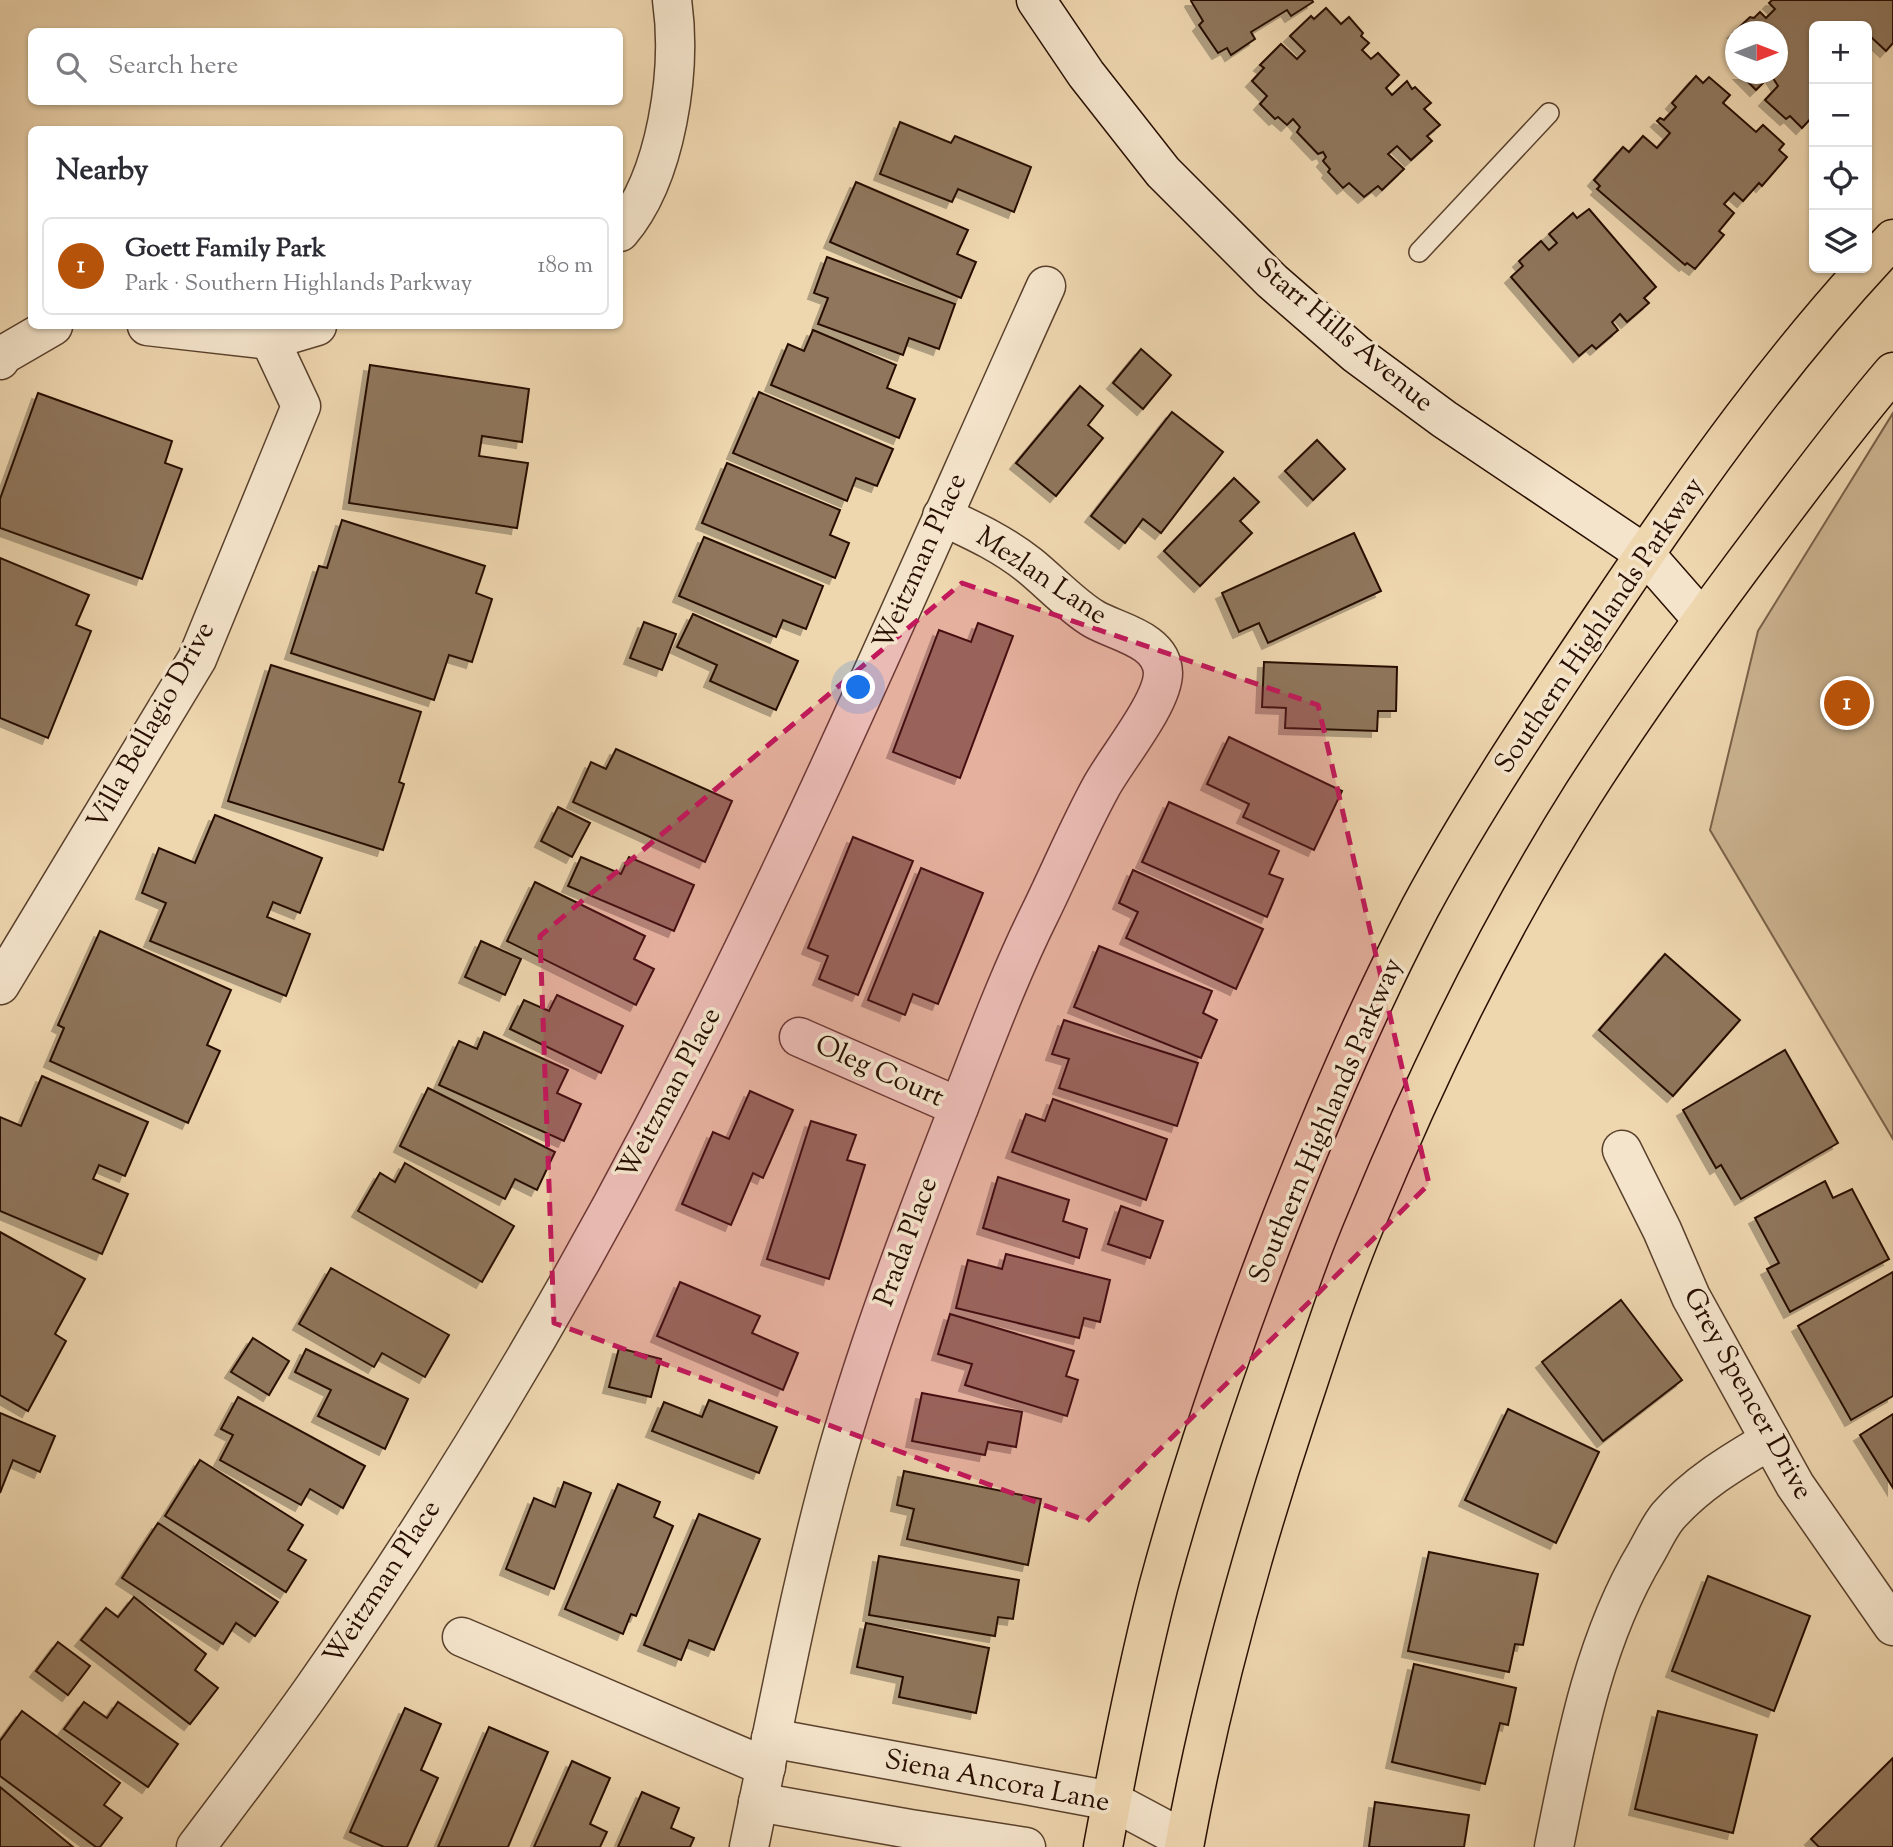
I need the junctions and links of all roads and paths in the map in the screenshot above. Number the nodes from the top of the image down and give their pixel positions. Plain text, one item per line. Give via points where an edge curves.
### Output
1 (672, 0) edge
2 (1036, 0) edge
3 (1549, 113) dead end
4 (623, 228) edge
5 (1893, 239) edge
6 (1419, 252) dead end
7 (1046, 286) dead end
8 (48, 329) edge
9 (173, 329) edge
10 (307, 329) edge
11 (270, 340) junction
12 (0, 360) edge
13 (1893, 372) edge
14 (942, 516) junction
15 (1645, 554) junction
16 (1702, 619) junction
17 (1163, 673) joint
18 (0, 985) edge
19 (799, 1037) dead end
20 (959, 1107) junction
21 (1622, 1150) dead end
22 (1770, 1440) junction
23 (1893, 1626) edge
24 (462, 1637) dead end
25 (765, 1769) junction
26 (1112, 1801) junction
27 (1174, 1845) edge
28 (196, 1847) edge
29 (749, 1847) edge
30 (1026, 1847) edge
31 (1103, 1847) edge
32 (1554, 1847) edge

1 - 4 street via 676,26 671,102 655,167
2 - 15 street, Starr Hills Avenue via 1086,74 1163,172 1297,304 1444,419
3 - 6 lane
5 - 15 main road, Southern Highlands Parkway via 1800,344
7 - 14 street, Weitzman Place
8 - 12 street
9 - 11 street
10 - 11 street
11 - 18 street, Villa Bellagio Drive via 301,406 197,659
13 - 16 main road
14 - 17 street, Mezlan Lane via 990,538 1094,619 1144,642 1158,657
14 - 28 street, Weitzman Place via 771,894 656,1123 598,1227 423,1526 313,1689
15 - 16 street, Starr Hills Avenue
15 - 26 main road, Southern Highlands Parkway via 1499,776 1422,905 1313,1136 1198,1452 1158,1588
16 - 27 main road via 1582,796 1506,926 1367,1219 1264,1516
17 - 20 street, Prada Place via 1146,719 1101,787 1026,942
19 - 20 street, Oleg Court
20 - 25 street, Prada Place via 873,1338 838,1452 799,1604
21 - 22 street, Grey Spencer Drive via 1691,1297
22 - 23 street, Grey Spencer Drive via 1795,1485
22 - 32 street via 1707,1478 1667,1518 1634,1572 1592,1683
24 - 25 street, Siena Ancora Lane
25 - 26 street, Siena Ancora Lane
25 - 29 street, Prada Place
25 - 30 street, Siena Ancora Lane via 910,1829
26 - 27 street, Siena Ancora Lane
26 - 31 main road, Southern Highlands Parkway

